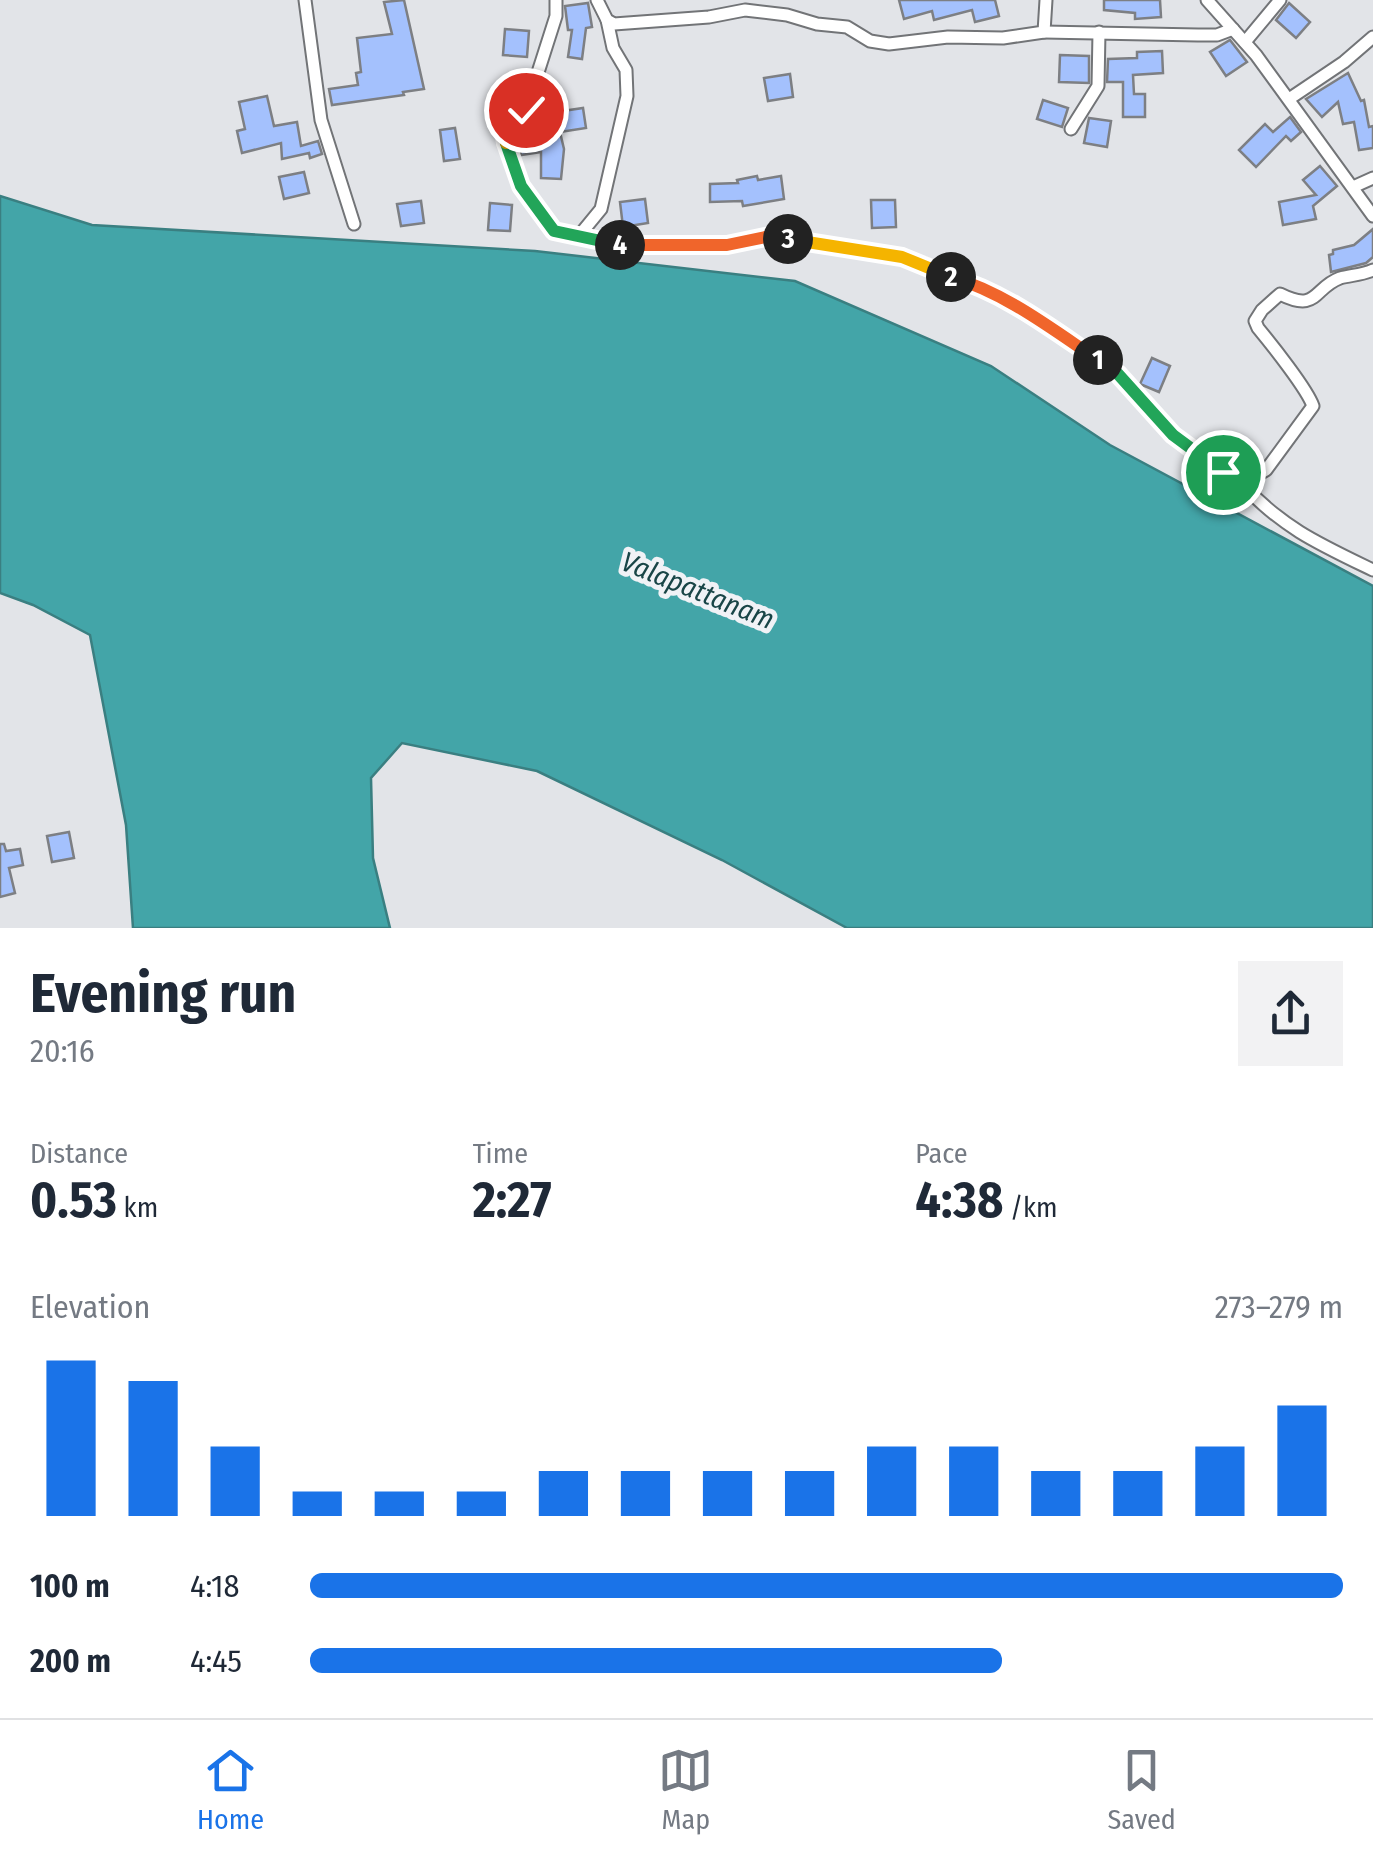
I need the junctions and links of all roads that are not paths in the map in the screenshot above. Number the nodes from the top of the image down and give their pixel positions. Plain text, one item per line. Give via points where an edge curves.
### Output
1 (306, 0) edge
2 (556, 0) edge
3 (596, 0) edge
4 (1046, 0) edge
5 (1207, 0) edge
6 (1280, 0) edge
7 (745, 5) edge
8 (607, 20) junction
9 (1233, 29) junction
10 (1044, 32) junction
11 (1099, 32) junction
12 (1373, 37) edge
13 (1245, 42) junction
14 (1290, 99) junction
15 (1071, 129) dead end
16 (1373, 178) edge
17 (1353, 187) junction
18 (1373, 216) edge
19 (354, 224) dead end
20 (578, 236) junction
21 (1373, 270) edge
22 (1242, 484) junction
23 (1373, 570) edge

1 - 19 street via 322,120
2 - 20 street via 526,110 503,127 528,197 554,231
3 - 8 street
4 - 10 street
5 - 9 street
6 - 13 street
7 - 8 street via 666,22
7 - 10 street via 847,27 888,44
8 - 20 street via 626,70 627,96 601,209
9 - 11 street via 1217,35
9 - 13 street
10 - 11 street
11 - 15 street via 1098,86
12 - 14 street
13 - 14 street
14 - 17 street
16 - 17 street
17 - 18 street
20 - 22 street via 634,247 727,245 770,236 924,264 1002,298 1093,356 1173,435
21 - 22 street via 1338,279 1312,299 1280,294 1262,310 1258,328 1313,406 1266,470
22 - 23 street via 1294,530

